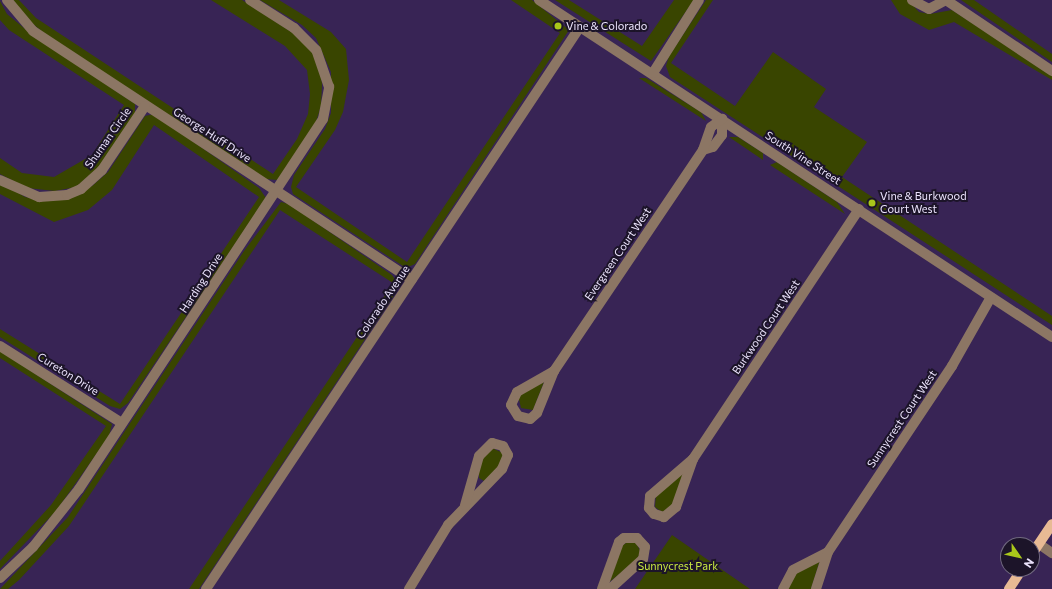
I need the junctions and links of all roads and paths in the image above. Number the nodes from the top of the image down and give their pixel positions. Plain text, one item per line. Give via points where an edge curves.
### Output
1 (7, 0) edge
2 (250, 0) edge
3 (539, 0) edge
4 (699, 0) edge
5 (912, 0) edge
6 (580, 27) junction
7 (1052, 71) edge
8 (653, 73) junction
9 (145, 106) junction
10 (722, 119) junction
11 (0, 180) edge
12 (276, 191) junction
13 (859, 209) junction
14 (412, 280) junction
15 (991, 296) junction
16 (1052, 337) edge
17 (0, 346) edge
18 (554, 371) junction
19 (122, 423) junction
20 (693, 459) junction
21 (465, 505) junction
22 (1052, 524) edge
23 (1040, 542) edge
24 (1040, 545) edge
25 (828, 552) junction
26 (1052, 553) edge
27 (1017, 577) edge
28 (0, 578) edge
29 (206, 589) edge
30 (409, 589) edge
31 (602, 589) edge
32 (610, 589) edge
33 (783, 589) edge
34 (816, 589) edge
35 (1009, 589) edge

1 - 9 street, George Huff Drive via 33,31
2 - 12 street, Harding Drive via 305,37 322,60 329,87 323,119
3 - 6 street, South Vine Street
4 - 8 street
5 - 7 street via 929,9 946,0
6 - 8 street, South Vine Street
6 - 14 street, Colorado Avenue
8 - 10 street, South Vine Street
9 - 11 street, Shuman Circle via 102,170 81,189 67,195 39,197
9 - 12 street, George Huff Drive
10 - 13 street, South Vine Street
10 - 18 street, Evergreen Court West via 722,135 713,147 703,150
12 - 14 street, George Huff Drive
12 - 19 street, Harding Drive
13 - 15 street, South Vine Street
13 - 20 street, Burkwood Court West
14 - 29 street, Colorado Avenue
15 - 16 street, South Vine Street
15 - 25 street, Sunnycrest Court West via 952,366
17 - 19 street, Cureton Drive
18 - 18 street, Evergreen Court West via 517,392 511,405 518,416 530,419 537,413
19 - 28 street, Harding Drive via 53,523
20 - 20 street, Burkwood Court West via 650,496 648,502 654,514 664,517 676,507
21 - 21 street via 502,469 508,455 503,446 492,443 479,456
21 - 30 street via 434,546
22 - 23 main road
24 - 26 street
25 - 33 street, Sunnycrest Court West via 793,570
25 - 34 street, Sunnycrest Court West
27 - 35 main road
31 - 32 street via 619,542 624,538 637,538 645,547 643,559

